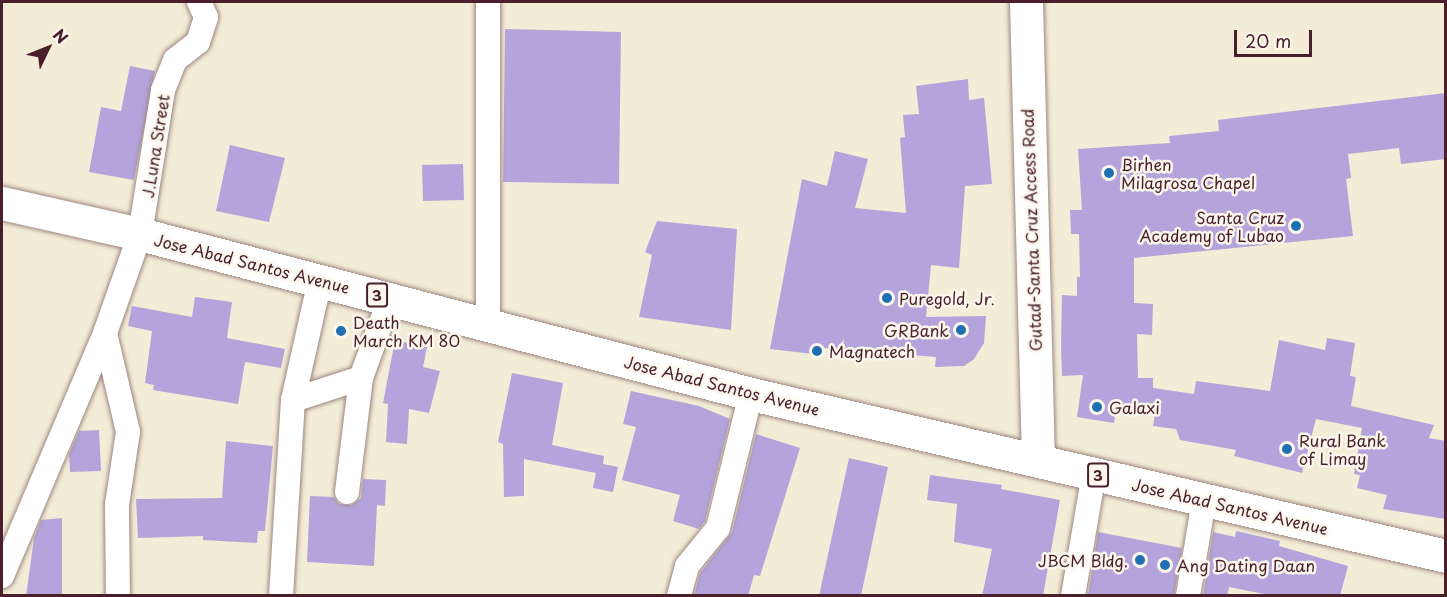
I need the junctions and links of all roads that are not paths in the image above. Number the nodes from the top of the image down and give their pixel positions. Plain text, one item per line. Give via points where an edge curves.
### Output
1 (199, 2) edge
2 (488, 2) edge
3 (1026, 2) edge
4 (2, 203) edge
5 (140, 234) junction
6 (320, 280) junction
7 (390, 298) junction
8 (488, 324) junction
9 (105, 333) junction
10 (361, 378) junction
11 (751, 394) junction
12 (293, 400) junction
13 (1038, 459) junction
14 (1094, 474) junction
15 (347, 492) dead end
16 (1204, 500) junction
17 (1446, 556) edge
18 (2, 576) edge
19 (117, 596) edge
20 (281, 596) edge
21 (679, 596) edge
22 (1073, 596) edge
23 (1188, 596) edge

1 - 5 street, J.Luna Street via 206,17 198,42 175,60 163,90
2 - 8 street
3 - 13 main road, Gutad-Santa Cruz Access Road
4 - 5 main road, Jose Abad Santos Avenue / 3
5 - 6 main road, Jose Abad Santos Avenue / 3
5 - 9 street, J.Luna Street
6 - 7 main road, Jose Abad Santos Avenue / 3
6 - 12 street
7 - 8 main road, Jose Abad Santos Avenue / 3
7 - 10 street
8 - 11 main road, Jose Abad Santos Avenue / 3
9 - 18 street, J.Luna Street
9 - 19 street via 128,432 117,505
10 - 12 street
10 - 15 street
11 - 13 main road, Jose Abad Santos Avenue / 3
11 - 21 street via 718,528 687,566
12 - 20 street
13 - 14 main road, Jose Abad Santos Avenue / 3
14 - 16 main road, Jose Abad Santos Avenue / 3
14 - 22 street
16 - 17 main road, Jose Abad Santos Avenue / 3
16 - 23 street

